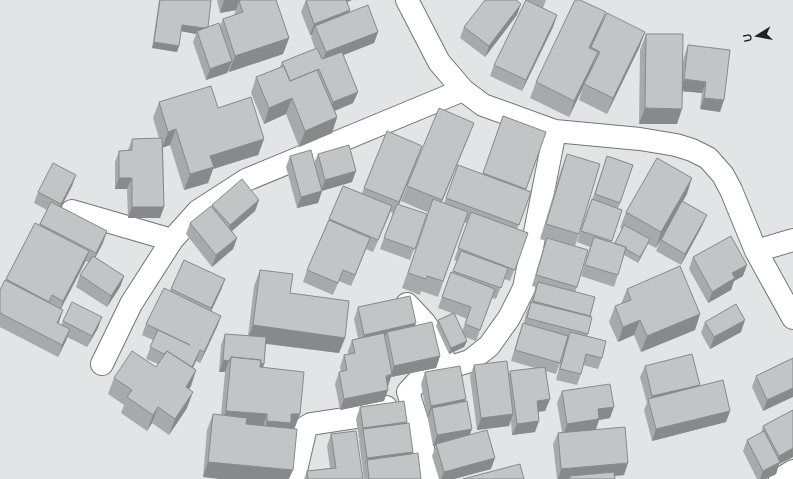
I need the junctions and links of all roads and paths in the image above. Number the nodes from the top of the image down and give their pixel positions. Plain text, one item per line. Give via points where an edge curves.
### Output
1 (407, 0) edge
2 (463, 90) junction
3 (556, 131) junction
4 (72, 211) edge
5 (172, 240) junction
6 (793, 240) edge
7 (756, 251) junction
8 (407, 304) edge
9 (793, 318) edge
10 (102, 364) dead end
11 (446, 368) junction
12 (408, 392) junction
13 (793, 470) edge
14 (294, 479) edge
15 (428, 479) edge
16 (780, 479) edge

1 - 2 street via 439,62
2 - 3 street via 483,105
2 - 5 street via 246,180 198,211
3 - 7 street via 676,145 704,156 714,163 731,190
3 - 11 street via 524,288 509,318 489,346 470,361
4 - 5 street
5 - 10 street via 130,304
6 - 7 street
7 - 9 street
8 - 11 street via 424,322 439,344
11 - 12 street via 420,379
12 - 14 street via 392,405 370,415 311,424 306,428
12 - 15 street via 420,430
13 - 16 street

